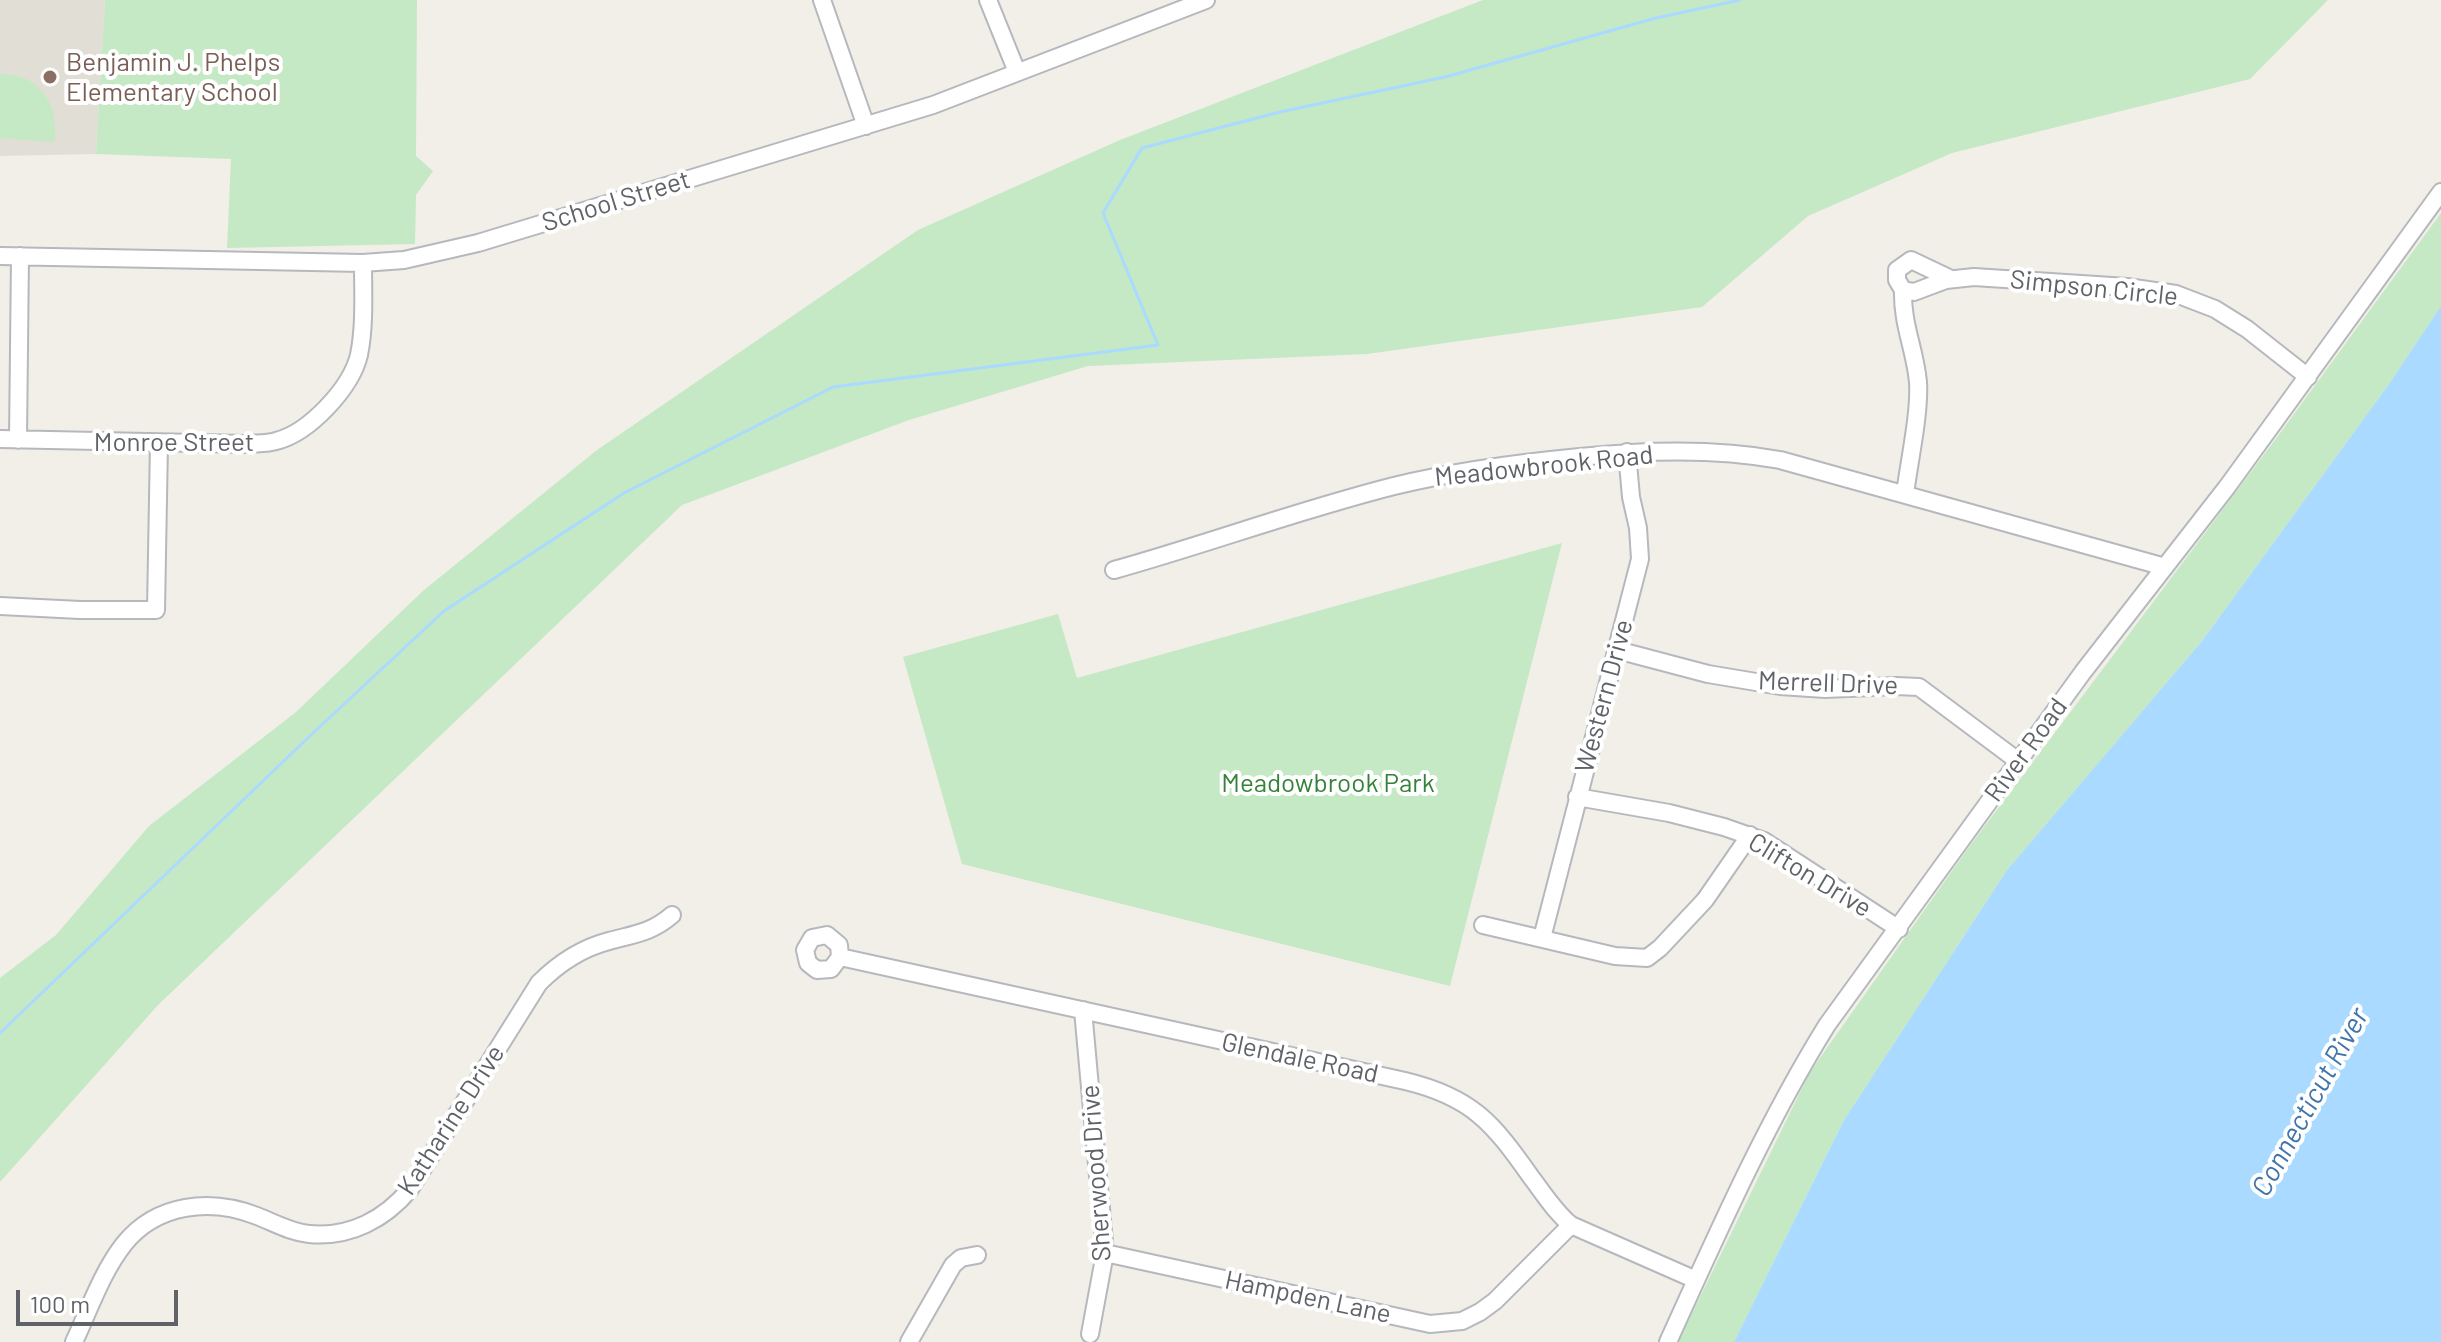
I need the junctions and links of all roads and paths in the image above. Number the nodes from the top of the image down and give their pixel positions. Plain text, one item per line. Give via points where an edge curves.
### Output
1 (822, 0) edge
2 (988, 0) edge
3 (1206, 0) edge
4 (1017, 72) junction
5 (866, 126) junction
6 (2441, 192) edge
7 (0, 256) edge
8 (20, 256) junction
9 (363, 263) junction
10 (1951, 279) junction
11 (1903, 290) junction
12 (2308, 377) junction
13 (0, 439) edge
14 (18, 440) junction
15 (159, 443) junction
16 (1627, 452) junction
17 (1905, 494) junction
18 (2165, 567) junction
19 (1114, 570) dead end
20 (0, 606) edge
21 (1617, 650) junction
22 (2018, 761) junction
23 (1577, 797) junction
24 (1750, 835) junction
25 (672, 915) dead end
26 (1483, 925) dead end
27 (1899, 929) junction
28 (1542, 938) junction
29 (840, 957) dead end
30 (1083, 1010) junction
31 (1571, 1225) junction
32 (1105, 1253) junction
33 (977, 1255) dead end
34 (1696, 1280) junction
35 (1090, 1334) dead end
36 (74, 1342) edge
37 (909, 1342) edge
38 (1668, 1342) edge

1 - 5 street
2 - 4 street
3 - 4 street, School Street
4 - 5 street, School Street
5 - 9 street, School Street via 478,243 404,260
6 - 12 street, River Road
7 - 8 street, School Street
8 - 9 street, School Street
8 - 14 street
9 - 15 street, Monroe Street via 358,358 348,381 304,429 277,441 246,444
10 - 11 street, Simpson Circle via 1914,292
10 - 11 street, Simpson Circle via 1911,260 1897,270
10 - 12 street, Simpson Circle via 2091,284 2184,296 2247,329
11 - 17 street, Simpson Circle via 1918,389
12 - 18 street, River Road
13 - 14 street, Monroe Street
14 - 15 street, Monroe Street
15 - 20 street via 156,610
16 - 17 street, Meadowbrook Road via 1757,456
16 - 19 street, Meadowbrook Road via 1491,467 1407,483
16 - 21 street, Western Drive via 1640,559
17 - 18 street, Meadowbrook Road
18 - 22 street, River Road
21 - 22 street, Merrell Drive via 1780,686 1919,687
21 - 23 street, Western Drive
22 - 27 street, River Road
23 - 24 street, Clifton Drive via 1669,813
23 - 28 street, Western Drive
24 - 27 street, Clifton Drive
24 - 28 street via 1705,900 1647,958 1615,956
25 - 36 street, Katharine Drive via 643,933 578,954 539,983 410,1189 388,1212 360,1227 328,1234 293,1231 243,1211 210,1206 164,1214 137,1231 116,1255
26 - 28 street
27 - 34 street, River Road via 1798,1073
29 - 30 street, Glendale Road
30 - 31 street, Glendale Road via 1450,1095 1488,1122
30 - 32 street, Sherwood Drive
31 - 32 street, Hampden Lane via 1495,1301 1462,1321 1440,1324
31 - 34 street, Glendale Road
32 - 35 street, Sherwood Drive
33 - 37 street via 953,1265
34 - 38 street, River Road

